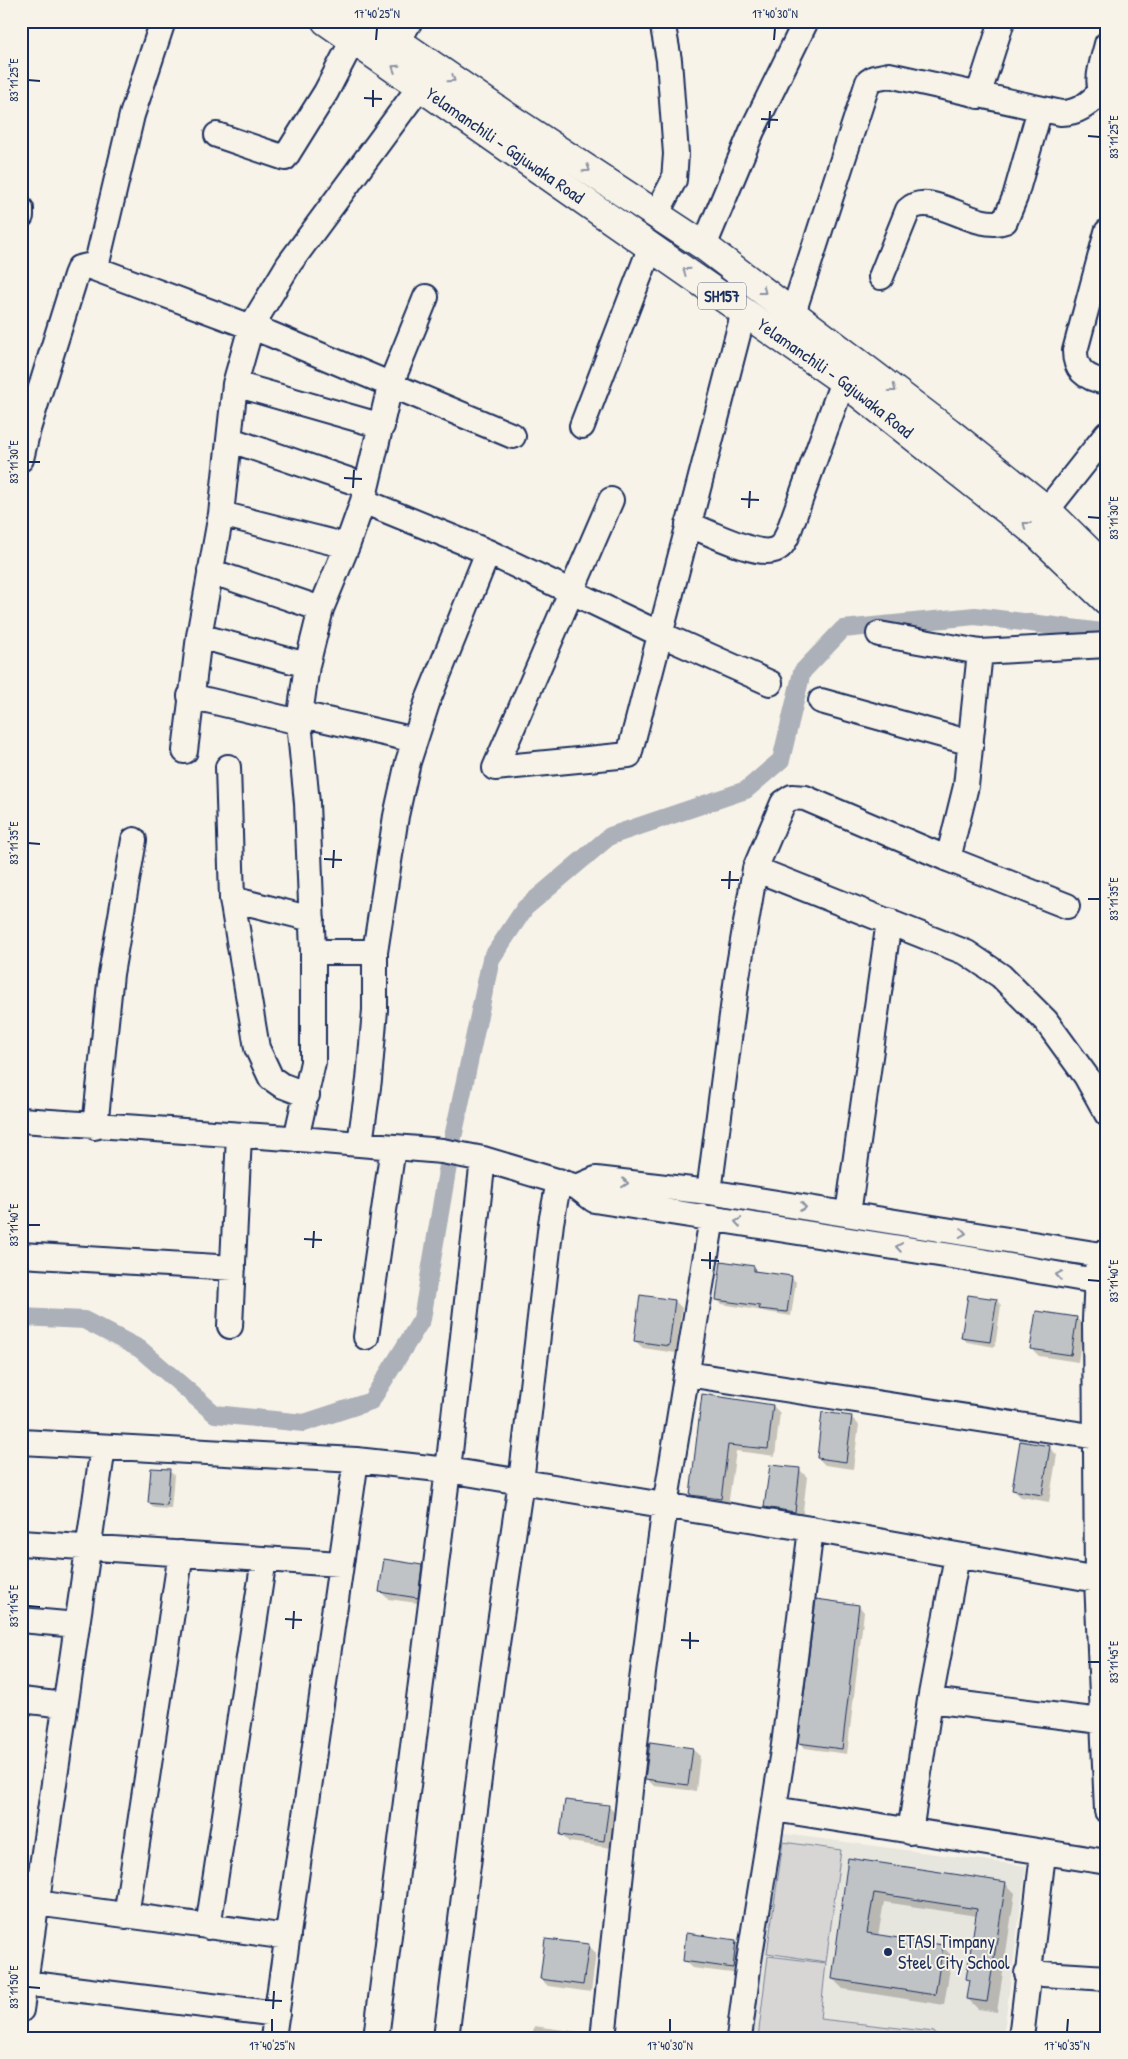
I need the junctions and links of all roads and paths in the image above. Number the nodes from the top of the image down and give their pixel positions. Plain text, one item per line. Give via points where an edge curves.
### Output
1 (163, 21) edge
2 (326, 21) edge
3 (662, 21) edge
4 (806, 21) edge
5 (1002, 21) edge
6 (361, 31) edge
7 (403, 32) edge
8 (1107, 44) edge
9 (421, 85) junction
10 (978, 96) junction
11 (1104, 96) edge
12 (1040, 109) junction
13 (217, 136) dead end
14 (21, 209) edge
15 (656, 215) junction
16 (21, 216) edge
17 (1107, 232) edge
18 (651, 246) junction
19 (704, 246) junction
20 (96, 267) junction
21 (881, 276) dead end
22 (426, 298) dead end
23 (744, 310) junction
24 (793, 313) junction
25 (251, 327) junction
26 (843, 381) junction
27 (1107, 382) edge
28 (235, 384) junction
29 (390, 386) junction
30 (382, 426) junction
31 (582, 426) dead end
32 (1107, 434) edge
33 (513, 436) dead end
34 (231, 440) junction
35 (21, 459) edge
36 (364, 493) junction
37 (611, 500) dead end
38 (1047, 510) junction
39 (222, 514) junction
40 (688, 524) junction
41 (1063, 543) junction
42 (347, 546) junction
43 (488, 552) junction
44 (210, 571) junction
45 (1104, 589) edge
46 (572, 591) junction
47 (321, 608) junction
48 (660, 634) junction
49 (879, 634) dead end
50 (199, 636) junction
51 (1107, 645) edge
52 (980, 652) junction
53 (307, 665) junction
54 (770, 683) dead end
55 (190, 696) junction
56 (821, 701) dead end
57 (299, 718) junction
58 (415, 740) junction
59 (971, 743) junction
60 (185, 751) dead end
61 (228, 767) dead end
62 (134, 840) dead end
63 (948, 859) junction
64 (754, 869) junction
65 (232, 899) junction
66 (1067, 906) dead end
67 (312, 919) junction
68 (889, 921) junction
69 (313, 952) junction
70 (375, 952) junction
71 (307, 1095) junction
72 (1107, 1114) edge
73 (21, 1120) edge
74 (95, 1127) junction
75 (239, 1136) junction
76 (296, 1138) junction
77 (360, 1143) junction
78 (392, 1147) junction
79 (474, 1157) junction
80 (568, 1184) junction
81 (709, 1192) junction
82 (848, 1214) junction
83 (712, 1218) junction
84 (21, 1254) edge
85 (1102, 1255) edge
86 (233, 1268) junction
87 (1101, 1282) edge
88 (230, 1326) dead end
89 (366, 1338) dead end
90 (687, 1374) junction
91 (1097, 1437) junction
92 (21, 1442) edge
93 (103, 1447) junction
94 (356, 1460) junction
95 (448, 1470) junction
96 (521, 1482) junction
97 (665, 1506) junction
98 (811, 1529) junction
99 (21, 1543) edge
100 (88, 1548) junction
101 (181, 1554) junction
102 (957, 1556) junction
103 (1102, 1557) edge
104 (264, 1559) junction
105 (340, 1564) junction
106 (1097, 1580) junction
107 (21, 1620) edge
108 (77, 1626) junction
109 (21, 1700) edge
110 (930, 1700) junction
111 (65, 1705) junction
112 (1101, 1721) junction
113 (774, 1810) junction
114 (1107, 1812) edge
115 (910, 1832) junction
116 (1043, 1854) junction
117 (1107, 1862) edge
118 (36, 1903) junction
119 (126, 1916) junction
120 (208, 1927) junction
121 (288, 1938) junction
122 (1027, 1973) junction
123 (1107, 1978) edge
124 (24, 1983) junction
125 (21, 2010) edge
126 (278, 2014) junction
127 (273, 2038) edge
128 (376, 2038) edge
129 (446, 2038) edge
130 (603, 2038) edge
131 (740, 2038) edge
132 (1021, 2038) edge

1 - 20 street via 132,114
2 - 6 main road, Yelamanchili - Gajuwaka Road / SH157
3 - 15 street via 669,60 676,154 674,180
4 - 19 street via 752,131
5 - 10 street
6 - 7 main road, Yelamanchili - Gajuwaka Road / SH157
9 -> 6 main road, Yelamanchili - Gajuwaka Road / SH157
6 - 13 street via 285,158
7 -> 15 main road, Yelamanchili - Gajuwaka Road / SH157
8 - 11 street via 1099,83
9 - 18 main road, Yelamanchili - Gajuwaka Road / SH157
9 - 25 street via 289,264
10 - 12 street
10 - 24 street via 889,75 868,82
11 - 12 street via 1071,113
12 - 21 street via 1016,197 1005,221 1000,224 984,223 929,204 913,205 908,210
14 - 16 street
15 - 19 main road, Yelamanchili - Gajuwaka Road / SH157
17 - 27 street via 1075,351 1078,370 1088,377
23 -> 18 main road, Yelamanchili - Gajuwaka Road / SH157
18 - 31 street
19 -> 24 main road, Yelamanchili - Gajuwaka Road / SH157
20 - 25 street
20 - 35 street via 83,266 76,275
22 - 29 street
23 - 26 main road, Yelamanchili - Gajuwaka Road / SH157
23 - 40 street
24 -> 38 main road, Yelamanchili - Gajuwaka Road / SH157
25 - 28 street
25 - 29 street
26 - 40 street via 788,536 781,546 775,550 759,551
41 -> 26 main road, Yelamanchili - Gajuwaka Road / SH157 via 1036,533
28 - 30 street
28 - 34 street
29 - 30 street
29 - 33 street
30 - 36 street
32 - 38 street
34 - 36 street
34 - 39 street
36 - 42 street
36 - 43 street
37 - 46 street
38 - 41 main road, Yelamanchili - Gajuwaka Road / SH157
39 - 42 street
39 - 44 street
40 - 48 street
41 - 45 main road, Yelamanchili - Gajuwaka Road / SH157
42 - 47 street
43 - 46 street
43 - 58 street
44 - 47 street
44 - 50 street
46 - 48 street
46 - 48 street via 495,768 629,755
47 - 53 street
48 - 54 street
49 - 52 street
50 - 53 street
50 - 55 street
51 - 52 street
52 - 59 street
53 - 57 street
55 - 57 street
55 - 60 street
56 - 59 street
57 - 58 street
57 - 67 street
58 - 70 street via 396,816
59 - 63 street via 966,786
61 - 65 street
62 - 74 street via 111,974
63 - 64 street via 805,798 792,798 783,803
63 - 66 street
64 - 68 street
64 - 81 street
65 - 67 street
65 - 71 street via 257,1048 271,1078
67 - 69 street
68 - 72 street via 967,953 1001,976 1046,1021 1086,1076
68 - 82 street
69 - 70 street
69 - 71 street via 313,1062
70 - 77 street via 375,1010
71 - 76 street
73 - 74 street
74 - 75 street
75 - 76 street
75 - 86 street
76 - 77 street
77 - 78 street
78 - 79 street
78 - 89 street
79 - 80 street
79 - 95 street
80 -> 81 street via 596,1179
80 - 83 street via 594,1200
80 - 96 street via 551,1223
81 -> 82 street
82 -> 85 street
87 -> 83 street
83 - 90 street
84 - 86 street
85 - 87 street
86 - 88 street
87 - 91 street
90 - 91 street
90 - 97 street
91 - 103 street
92 - 93 street
93 - 94 street
93 - 100 street
94 - 95 street
94 - 105 street
95 - 96 street
95 - 128 street
96 - 97 street
96 - 129 street via 491,1684
97 - 98 street
97 - 130 street via 642,1680
98 - 102 street
98 - 113 street
99 - 100 street
100 - 101 street
100 - 108 street
101 - 104 street
101 - 119 street
102 - 106 street
102 - 110 street
103 - 106 street
104 - 105 street
104 - 120 street
105 - 121 street
106 - 112 street
107 - 108 street
108 - 111 street
109 - 111 street
110 - 112 street
110 - 115 street
111 - 118 street
112 - 114 street
113 - 115 street
113 - 131 street
115 - 116 street
116 - 117 street
116 - 122 street
118 - 119 street
118 - 124 street
119 - 120 street
120 - 121 street
121 - 126 street
122 - 123 street
122 - 132 street
124 - 125 street
124 - 126 street
126 - 127 street

